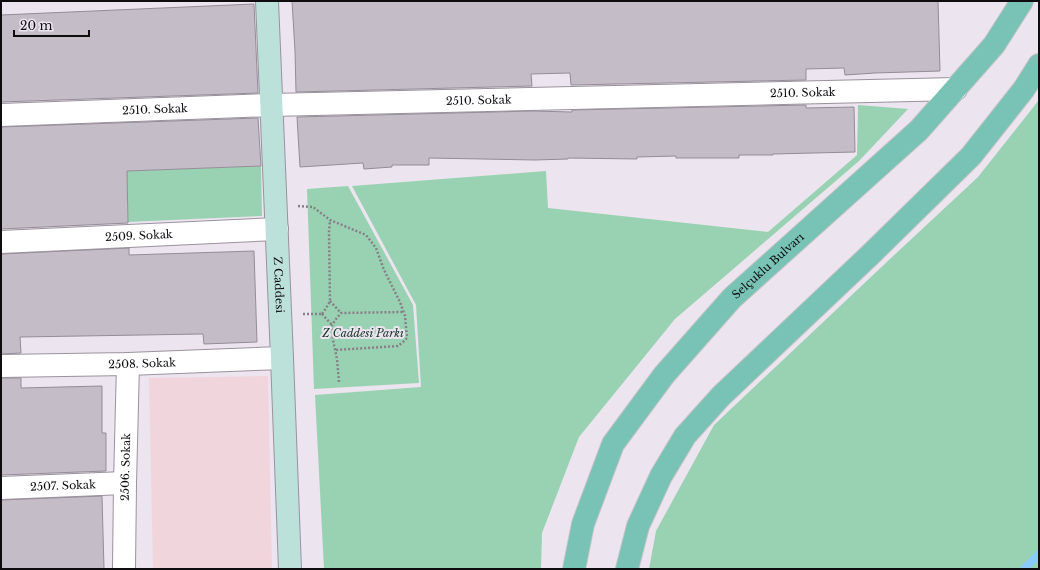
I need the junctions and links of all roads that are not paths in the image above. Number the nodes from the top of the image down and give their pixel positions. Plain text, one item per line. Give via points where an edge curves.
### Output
1 (267, 1) edge
2 (1022, 1) edge
3 (1039, 65) edge
4 (956, 89) junction
5 (271, 106) junction
6 (1, 115) edge
7 (277, 229) junction
8 (1, 242) edge
9 (282, 358) junction
10 (128, 364) junction
11 (1, 366) edge
12 (124, 483) junction
13 (1, 488) edge
14 (124, 569) edge
15 (290, 569) edge
16 (574, 569) edge
17 (627, 569) edge

1 - 5 street, Z Caddesi
2 - 4 main road, Selçuklu Bulvarı via 994,45
3 - 17 main road via 1024,89 971,156 721,396 685,436 661,476 638,526
4 - 5 street, 2510. Sokak
4 - 16 main road, Selçuklu Bulvarı via 919,130 732,298 664,375 613,444 584,524
5 - 6 street, 2510. Sokak
5 - 7 street, Z Caddesi
7 - 8 street, 2509. Sokak
7 - 9 street, Z Caddesi
9 - 10 street, 2508. Sokak
9 - 15 street, Z Caddesi
10 - 11 street, 2508. Sokak
10 - 12 street, 2506. Sokak
12 - 13 street, 2507. Sokak
12 - 14 street, 2506. Sokak

